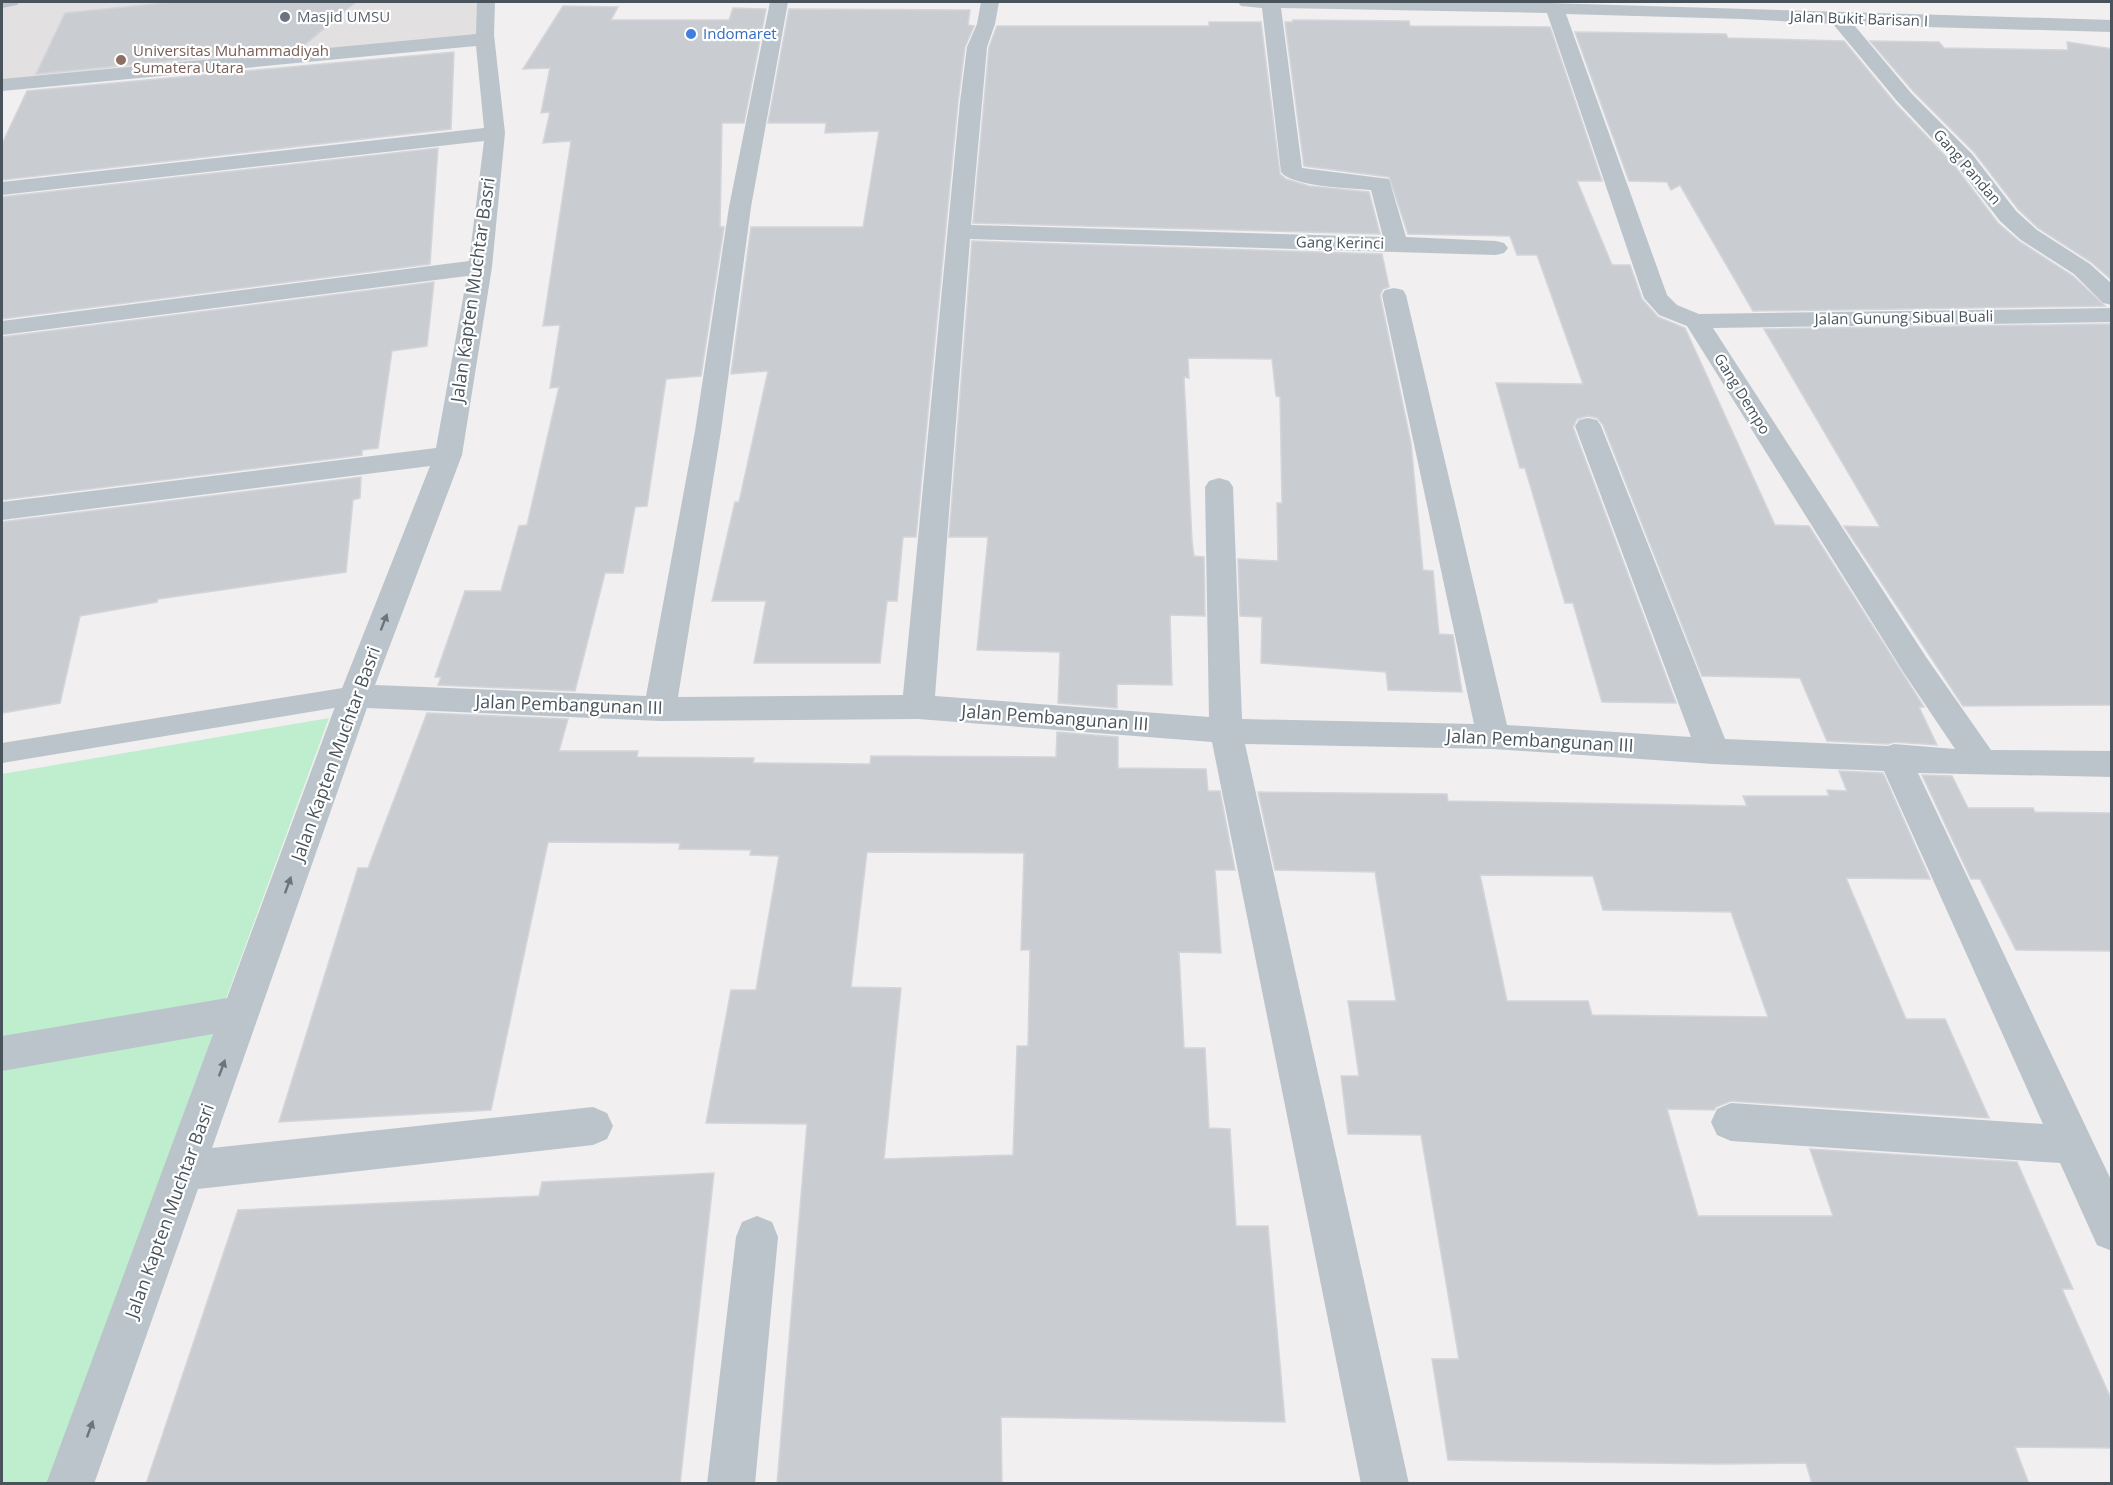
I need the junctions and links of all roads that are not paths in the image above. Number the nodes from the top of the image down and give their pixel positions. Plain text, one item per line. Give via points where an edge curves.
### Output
1 (12, 2) edge
2 (486, 2) edge
3 (779, 2) edge
4 (990, 2) edge
5 (1247, 2) edge
6 (1271, 2) edge
7 (2, 3) edge
8 (1472, 4) edge
9 (1738, 7) edge
10 (1555, 9) junction
11 (2023, 9) dead end
12 (1839, 19) junction
13 (2037, 25) junction
14 (2112, 26) edge
15 (486, 39) junction
16 (2, 85) edge
17 (495, 133) junction
18 (2, 188) edge
19 (960, 232) junction
20 (1396, 244) junction
21 (1496, 248) dead end
22 (480, 267) junction
23 (1394, 295) dead end
24 (2112, 298) edge
25 (2112, 315) edge
26 (1696, 321) junction
27 (2, 328) edge
28 (1588, 426) dead end
29 (448, 454) junction
30 (1219, 487) dead end
31 (2, 510) edge
32 (355, 696) junction
33 (918, 708) junction
34 (660, 709) junction
35 (1226, 731) junction
36 (1493, 737) junction
37 (1713, 751) junction
38 (2, 753) edge
39 (1894, 757) junction
40 (1982, 763) junction
41 (2112, 764) edge
42 (242, 1012) junction
43 (2, 1053) edge
44 (1731, 1122) dead end
45 (593, 1126) dead end
46 (2072, 1144) junction
47 (185, 1171) junction
48 (2112, 1230) edge
49 (757, 1236) dead end
50 (70, 1484) edge
51 (730, 1484) edge
52 (1385, 1484) edge

1 - 7 lane
2 - 15 street, Jalan Kapten Muchtar Basri
3 - 34 street via 740,207 708,431
4 - 19 street via 975,63
5 - 6 street, Jalan Bukit Barisan I
6 - 8 street, Jalan Bukit Barisan I
6 - 20 street, Gang Kerinci via 1292,172 1381,184
8 - 10 street, Jalan Bukit Barisan I
9 - 10 street, Jalan Bukit Barisan I
9 - 12 street, Jalan Bukit Barisan I
10 - 26 street via 1656,298 1668,310
11 - 13 street
12 - 13 street, Jalan Bukit Barisan I
12 - 24 street, Gang Pandan via 1904,97 1964,159 2008,216 2029,235 2082,269
13 - 14 street, Jalan Bukit Barisan I
15 - 16 street
15 - 17 street, Jalan Kapten Muchtar Basri
17 - 18 street
17 - 22 street, Jalan Kapten Muchtar Basri
19 - 20 street, Gang Kerinci
19 - 33 street
20 - 21 street
22 - 27 street
22 - 29 street, Jalan Kapten Muchtar Basri
23 - 36 street
25 - 26 street, Jalan Gunung Sibual Buali
26 - 40 street, Gang Dempo via 1915,665
28 - 37 street
29 - 31 street
32 -> 29 street, Jalan Kapten Muchtar Basri
30 - 35 street
32 - 34 street, Jalan Pembangunan III
32 - 38 lane, Jalan Pembangunan III
42 -> 32 street, Jalan Kapten Muchtar Basri
33 - 34 street, Jalan Pembangunan III
33 - 35 street, Jalan Pembangunan III
35 - 36 street, Jalan Pembangunan III
35 - 52 street
36 - 37 street, Jalan Pembangunan III
37 - 39 street, Jalan Pembangunan III
39 - 40 street, Jalan Pembangunan III
39 - 46 street
40 - 41 street, Jalan Pembangunan III
42 - 43 street
47 -> 42 street, Jalan Kapten Muchtar Basri
44 - 46 street
45 - 47 street
46 - 48 street
50 -> 47 street, Jalan Kapten Muchtar Basri
49 - 51 street

